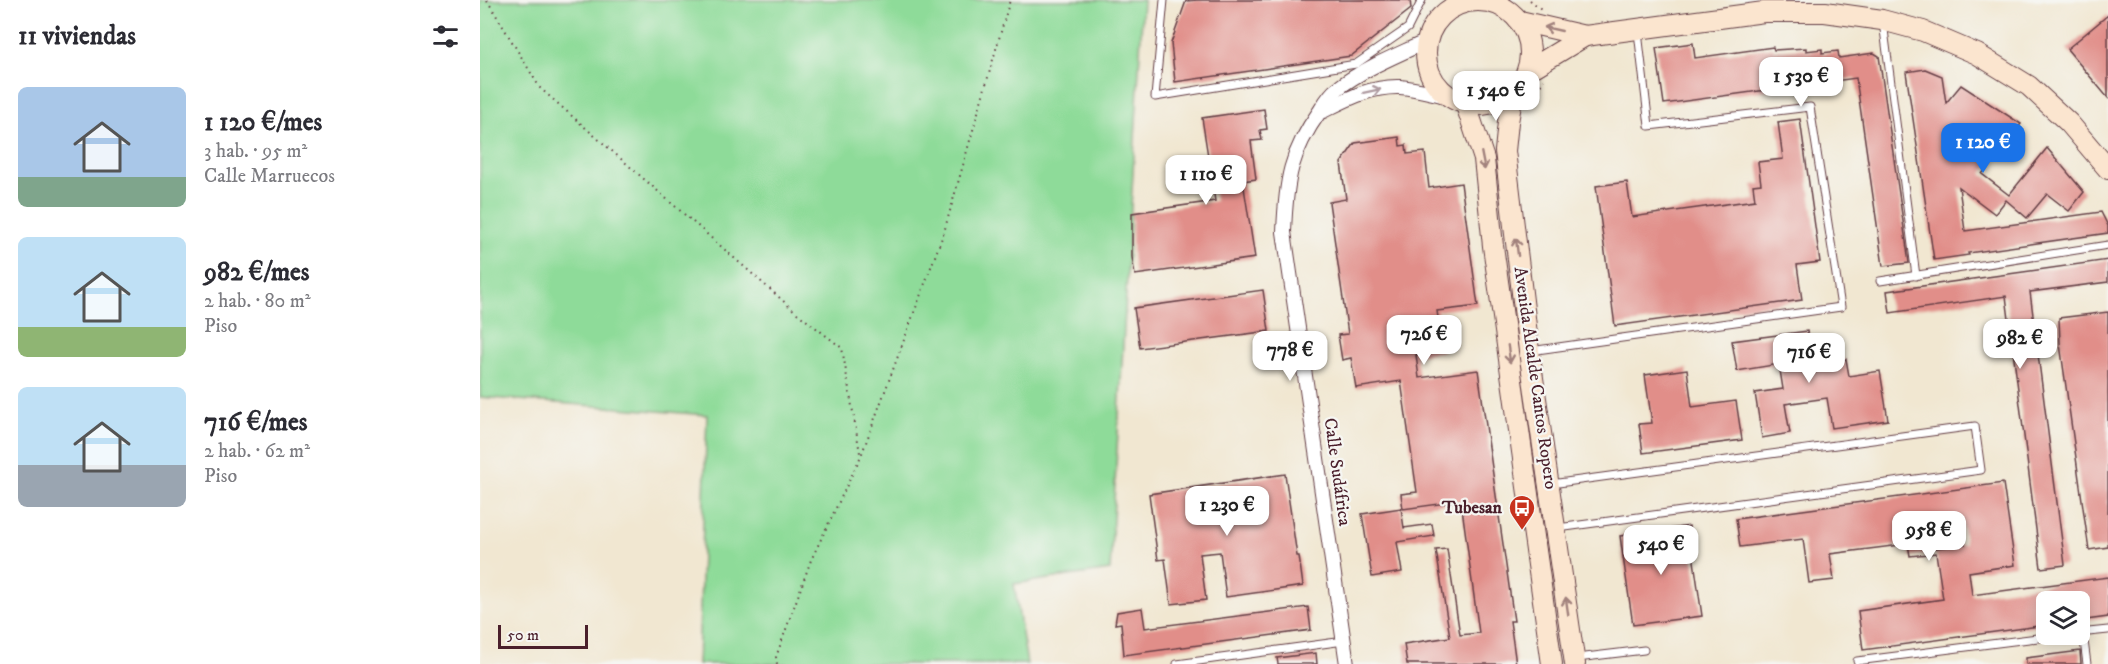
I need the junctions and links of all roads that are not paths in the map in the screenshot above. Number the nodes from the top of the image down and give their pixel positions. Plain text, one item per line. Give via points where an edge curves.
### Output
1 (1164, 0) edge
2 (1422, 0) edge
3 (1498, 3) edge
4 (1446, 7) edge
5 (1882, 20) junction
6 (1520, 21) junction
7 (1638, 30) junction
8 (1586, 36) junction
9 (1427, 41) junction
10 (1528, 70) junction
11 (1514, 93) junction
12 (1447, 96) junction
13 (1466, 105) junction
14 (1318, 114) junction
15 (2108, 169) edge
16 (2108, 245) edge
17 (1916, 276) junction
18 (1880, 281) dead end
19 (1529, 351) junction
20 (1549, 484) junction
21 (1555, 528) junction
22 (2108, 630) edge
23 (2090, 632) edge
24 (2036, 639) edge
25 (1344, 641) junction
26 (2083, 645) edge
27 (1644, 650) dead end
28 (1575, 661) edge
29 (1857, 661) dead end
30 (1895, 661) edge
31 (1177, 664) edge
32 (1347, 664) edge
33 (1552, 664) edge
34 (2087, 664) edge

1 - 2 lane via 1155,97 1356,64 1408,28
3 - 4 main road via 1471,1
3 - 6 main road
4 - 9 main road
5 - 7 main road via 1825,12 1764,12
5 - 15 main road via 1923,31 1977,54 2029,86 2069,123
5 - 17 lane
8 -> 6 main road
6 - 10 main road via 1531,53
7 - 8 main road
7 - 19 lane via 1649,126 1809,107 1841,307
8 - 10 main road
9 - 12 main road via 1428,72
9 - 14 street, Calle Sudáfrica via 1365,70 1335,90
10 - 11 main road
11 - 13 main road via 1483,106
19 -> 11 main road, Avenida Alcalde Cantos Ropero via 1505,151
12 - 13 main road
14 -> 12 street, Calle Sudáfrica via 1375,89 1400,87
13 -> 33 main road, Avenida Alcalde Cantos Ropero via 1484,159
14 - 25 street, Calle Sudáfrica via 1292,163 1285,192 1284,232
16 - 17 lane
17 - 18 lane
19 - 20 main road, Avenida Alcalde Cantos Ropero
20 - 21 main road, Avenida Alcalde Cantos Ropero
20 - 21 lane via 1975,426 1981,470
28 -> 21 main road, Avenida Alcalde Cantos Ropero
22 - 23 lane
24 - 30 lane
25 - 31 lane
25 - 32 street, Calle Sudáfrica
26 - 34 lane
27 - 28 lane
29 - 30 lane

